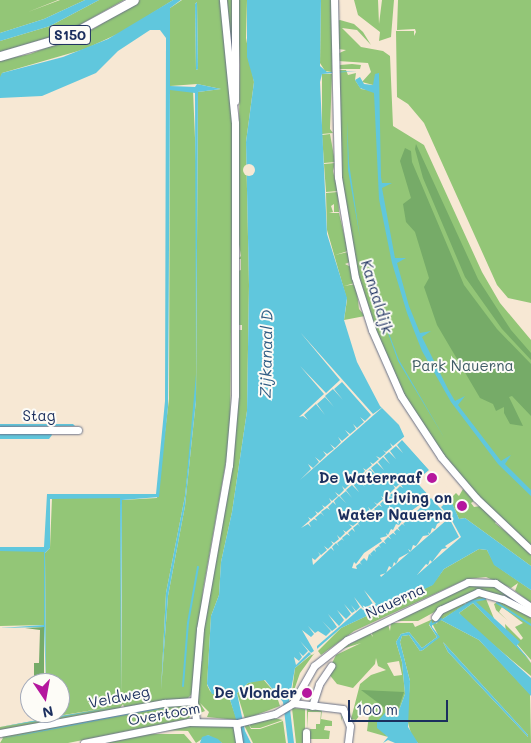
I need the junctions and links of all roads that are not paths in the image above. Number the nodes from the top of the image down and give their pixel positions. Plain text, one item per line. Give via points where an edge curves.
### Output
1 (134, 0) edge
2 (222, 0) edge
3 (235, 0) edge
4 (334, 0) edge
5 (0, 56) edge
6 (234, 104) junction
7 (0, 430) edge
8 (78, 430) dead end
9 (531, 550) edge
10 (531, 611) edge
11 (435, 618) dead end
12 (331, 666) dead end
13 (194, 701) junction
14 (292, 704) junction
15 (312, 706) junction
16 (196, 721) junction
17 (239, 723) junction
18 (306, 732) dead end
19 (0, 733) edge
20 (84, 743) edge
21 (239, 743) edge
22 (306, 743) edge
23 (348, 743) edge

1 - 5 main road, S150 via 68,36
2 - 6 street
3 - 6 street via 237,86
4 - 9 street, Kanaaldijk via 338,177 353,268 372,330 401,396 441,457 479,501
6 - 13 street via 236,309 233,424 203,604
7 - 8 street, Stag
10 - 11 street, Nauerna via 478,592 440,610
10 - 14 street, Nauerna via 492,582 474,580 456,586 338,646 310,671
12 - 15 street via 319,684
13 - 16 street
13 - 19 street, Veldweg via 164,703
14 - 15 street
14 - 17 street, Overtoom via 278,712
15 - 23 street via 346,711 350,727
16 - 17 street, Overtoom
16 - 20 street, Overtoom
17 - 21 street
18 - 22 street

